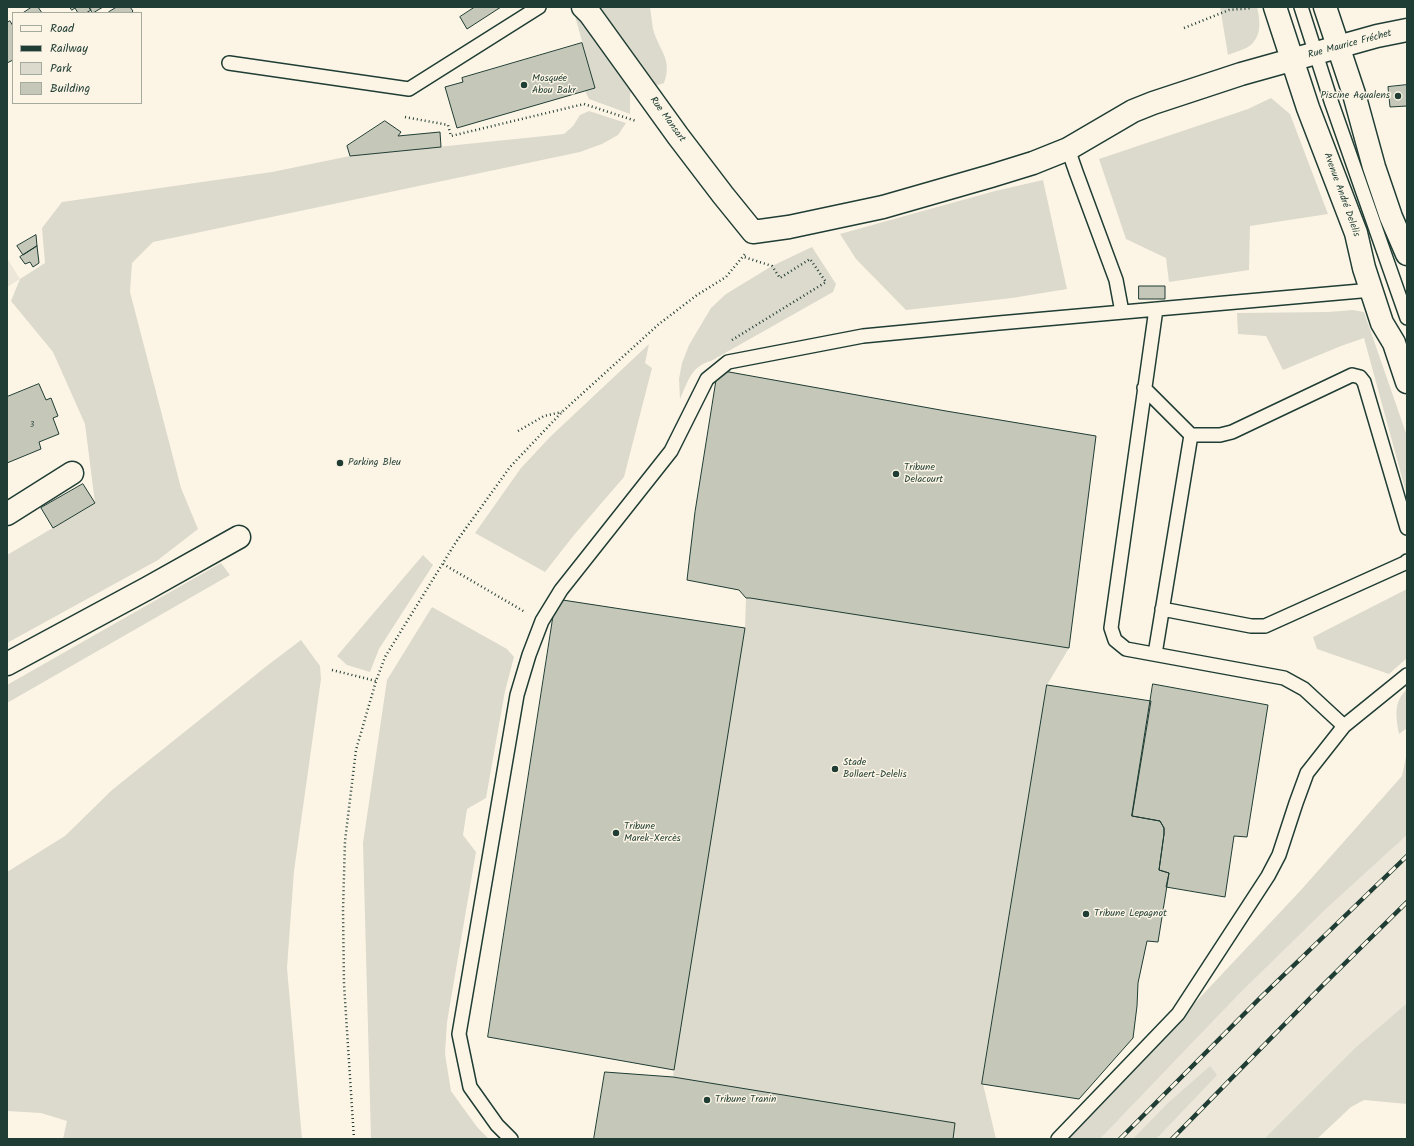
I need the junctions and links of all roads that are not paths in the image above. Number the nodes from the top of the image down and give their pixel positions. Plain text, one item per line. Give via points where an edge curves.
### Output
1 (539, 7) edge
2 (583, 7) edge
3 (1275, 7) edge
4 (1301, 7) edge
5 (1325, 7) edge
6 (1407, 30) edge
7 (1338, 47) junction
8 (1315, 54) junction
9 (1292, 60) junction
10 (229, 64) dead end
11 (1068, 149) junction
12 (753, 232) joint
13 (1407, 254) edge
14 (1372, 290) junction
15 (1156, 309) junction
16 (1122, 312) junction
17 (1407, 318) edge
18 (1407, 382) edge
19 (1144, 388) junction
20 (1191, 434) junction
21 (72, 473) dead end
22 (7, 514) edge
23 (1407, 528) edge
24 (239, 537) dead end
25 (1407, 561) edge
26 (1162, 609) junction
27 (1154, 654) junction
28 (7, 664) edge
29 (1407, 675) edge
30 (1344, 726) junction
31 (511, 1139) edge
32 (1058, 1139) edge

1 - 10 lane via 409,89
2 - 12 street, Rue Mansart via 704,171
3 - 9 street, Avenue André Delelis
4 - 8 lane
5 - 7 street
6 - 7 street, Rue Maurice Fréchet
7 - 8 street, Rue Maurice Fréchet
7 - 13 street via 1379,182
8 - 9 street, Rue Maurice Fréchet
8 - 17 lane
9 - 11 street, Rue Maurice Fréchet via 1241,74 1133,111
9 - 14 street, Avenue André Delelis via 1356,233
11 - 12 street, Rue Maurice Fréchet via 1005,172 882,207
11 - 16 lane via 1116,280
14 - 15 lane
14 - 18 street, Avenue André Delelis via 1382,323 1394,344
15 - 16 lane
15 - 19 lane
16 - 31 lane via 863,336 728,362 707,379 671,451 561,590 542,621 517,695 459,1034 470,1087 497,1125
19 - 20 lane
19 - 27 lane via 1111,628 1115,640 1126,649
20 - 23 lane via 1220,435 1232,432 1352,375 1360,377 1364,382
20 - 26 lane
21 - 22 street
24 - 28 street
25 - 26 lane via 1265,626 1252,626
26 - 27 lane
27 - 30 lane via 1284,678 1304,689
29 - 30 lane
30 - 32 lane via 1307,773 1279,854 1268,876 1178,1014

